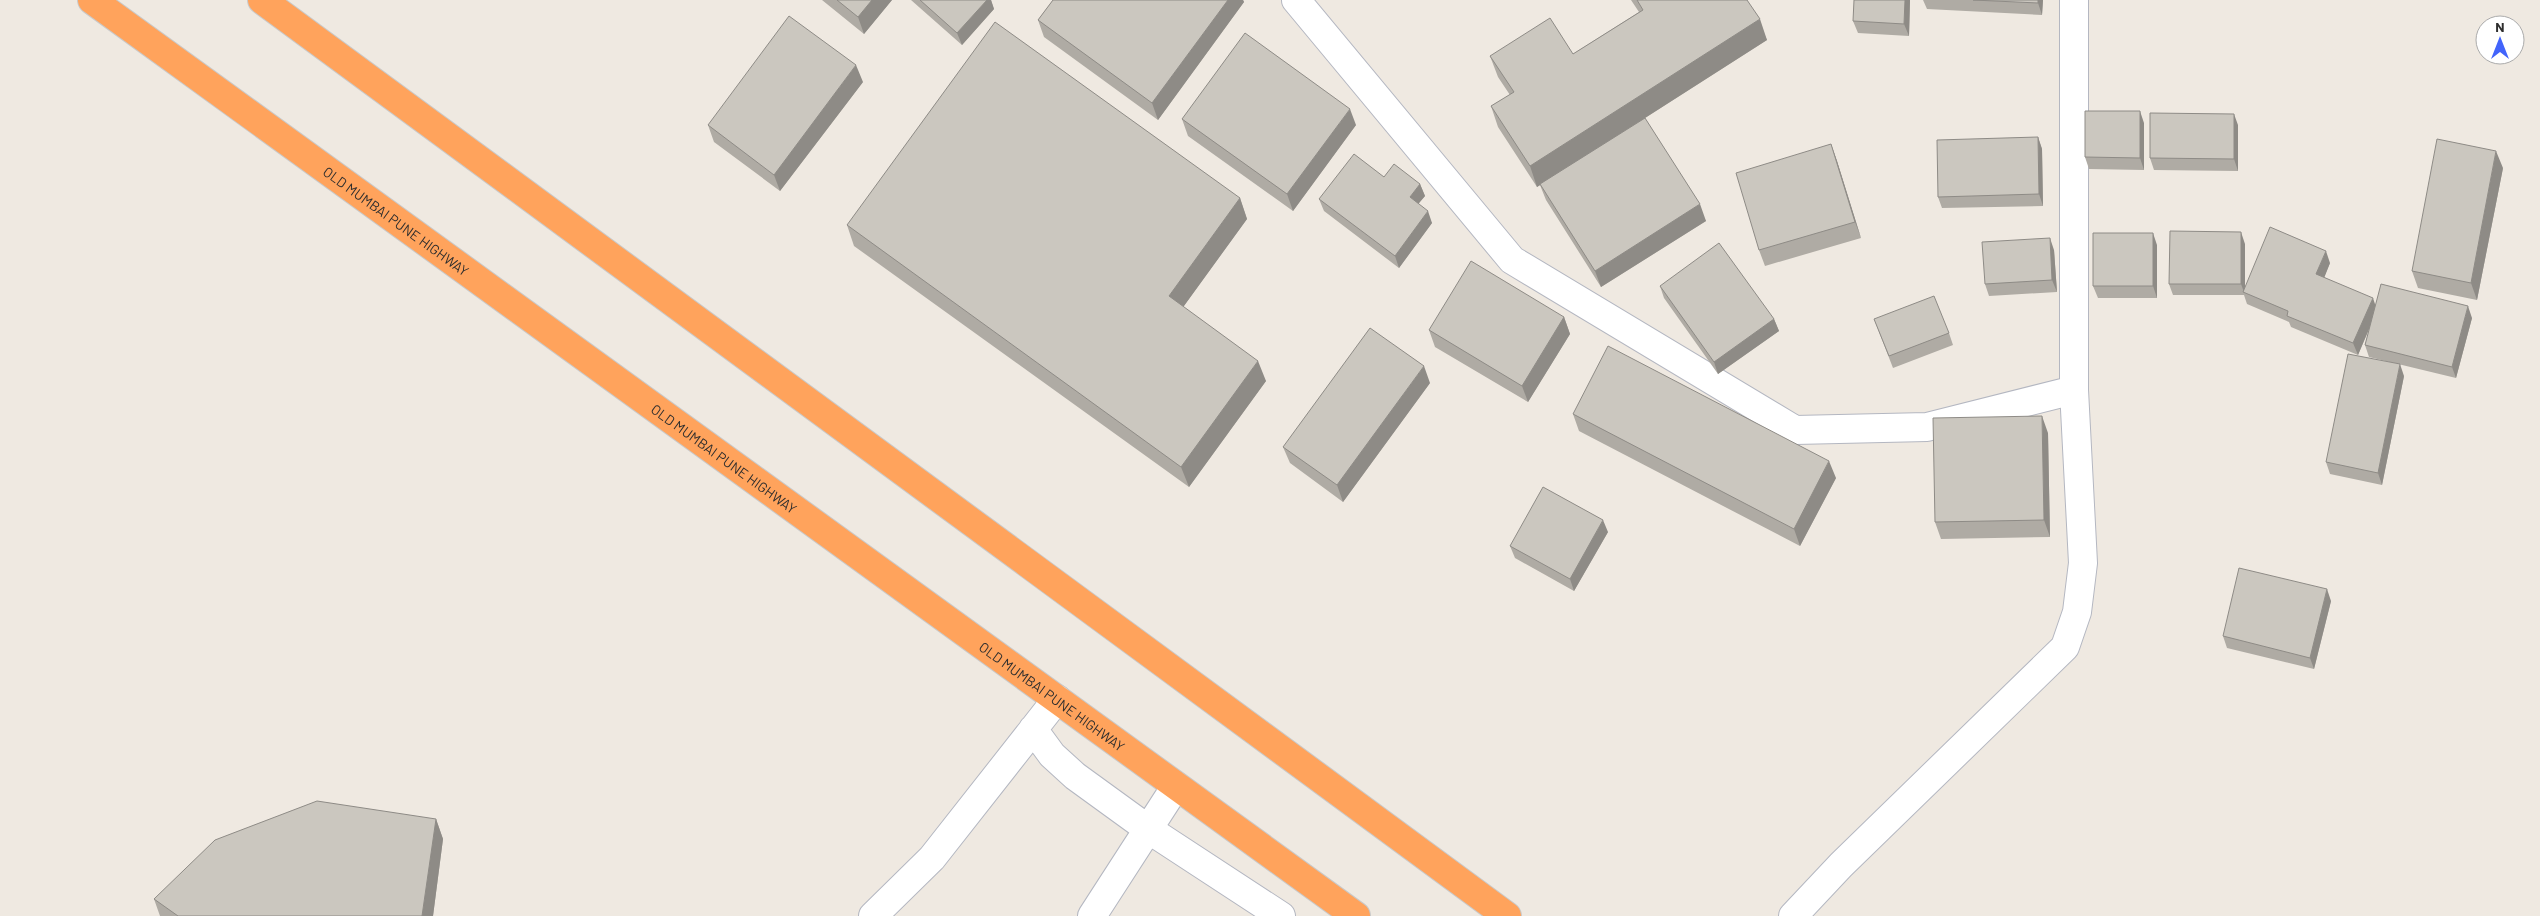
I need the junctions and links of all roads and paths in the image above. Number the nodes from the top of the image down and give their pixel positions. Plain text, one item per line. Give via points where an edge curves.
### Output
1 (92, 0) edge
2 (262, 0) edge
3 (1296, 0) edge
4 (2074, 0) edge
5 (2074, 390) junction
6 (1057, 699) junction
7 (1033, 729) junction
8 (1176, 786) junction
9 (1148, 829) junction
10 (873, 916) edge
11 (1092, 916) edge
12 (1281, 916) edge
13 (1356, 916) edge
14 (1507, 916) edge
15 (1793, 916) edge

1 - 6 highway, OLD MUMBAI PUNE HIGHWAY
2 - 14 highway
3 - 5 street via 1512,260 1795,430 1927,427
4 - 5 street
5 - 15 street via 2083,563 2077,612 2064,647
6 - 7 street
6 - 8 highway, OLD MUMBAI PUNE HIGHWAY
7 - 9 street via 1052,755 1075,776
7 - 10 street via 932,858
8 - 9 street
8 - 13 highway, OLD MUMBAI PUNE HIGHWAY
9 - 11 street
9 - 12 street

